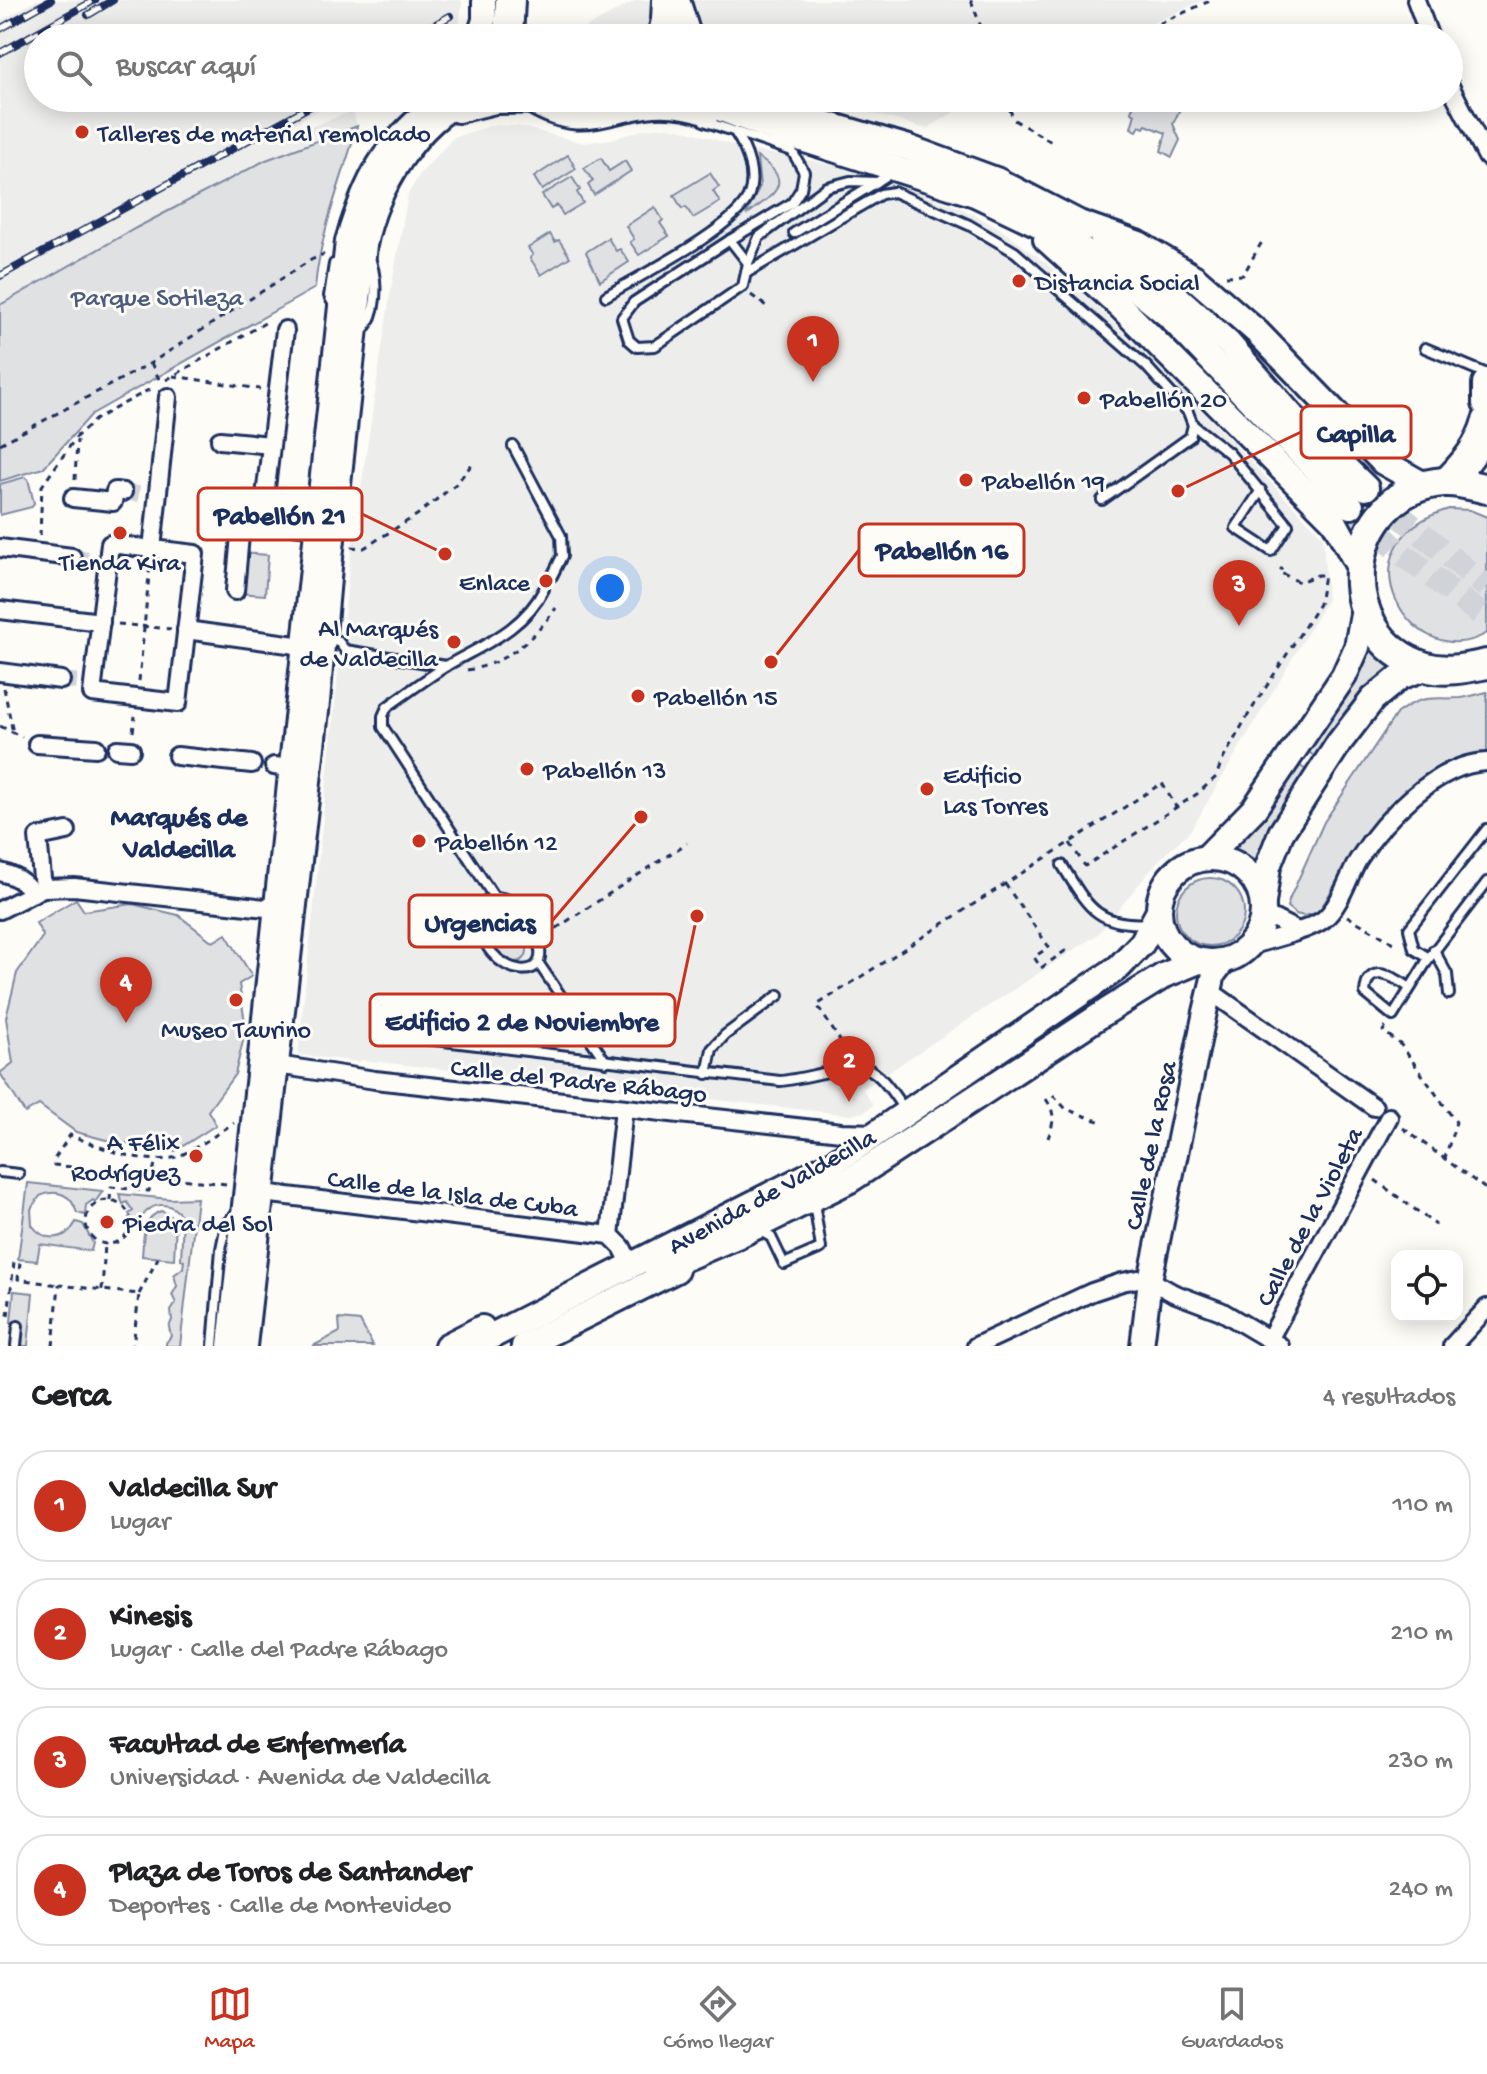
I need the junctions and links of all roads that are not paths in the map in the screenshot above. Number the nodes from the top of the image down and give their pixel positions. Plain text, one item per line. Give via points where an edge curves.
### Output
1 (1416, 0) edge
2 (1425, 24) edge
3 (1463, 111) edge
4 (422, 112) edge
5 (434, 112) edge
6 (704, 112) edge
7 (730, 112) edge
8 (796, 112) edge
9 (664, 114) dead end
10 (734, 132) junction
11 (802, 139) junction
12 (1487, 157) edge
13 (898, 168) junction
14 (877, 182) junction
15 (1079, 223) junction
16 (1035, 224) junction
17 (794, 233) dead end
18 (730, 240) junction
19 (748, 267) junction
20 (606, 296) dead end
21 (281, 324) road end
22 (1425, 348) dead end
23 (1487, 374) edge
24 (1487, 384) edge
25 (164, 390) road end
26 (1487, 403) edge
27 (1487, 421) edge
28 (1193, 425) junction
29 (220, 440) dead end
30 (271, 445) junction
31 (513, 446) dead end
32 (1436, 483) junction
33 (1487, 489) edge
34 (1261, 490) junction
35 (123, 492) tunnel mouth
36 (73, 498) road end
37 (220, 499) dead end
38 (1102, 500) dead end
39 (243, 502) junction
40 (263, 504) junction
41 (317, 528) junction
42 (0, 548) edge
43 (152, 549) junction
44 (72, 557) tunnel mouth
45 (1360, 569) junction
46 (552, 576) dead end
47 (544, 589) dead end
48 (235, 591) dead end
49 (1364, 609) junction
50 (0, 610) edge
51 (101, 622) junction
52 (186, 630) junction
53 (317, 648) junction
54 (345, 650) junction
55 (1487, 664) edge
56 (447, 666) junction
57 (1427, 667) junction
58 (0, 672) edge
59 (61, 680) tunnel mouth
60 (37, 744) road end
61 (96, 748) dead end
62 (177, 756) dead end
63 (1487, 762) edge
64 (252, 764) dead end
65 (1487, 829) edge
66 (67, 831) dead end
67 (1206, 858) junction
68 (1062, 865) dead end
69 (0, 872) edge
70 (1487, 882) edge
71 (38, 891) junction
72 (494, 897) junction
73 (1263, 908) junction
74 (0, 910) edge
75 (285, 911) junction
76 (1156, 918) junction
77 (1296, 930) junction
78 (1248, 946) junction
79 (1432, 954) junction
80 (1225, 960) junction
81 (1199, 961) junction
82 (539, 964) junction
83 (1410, 988) junction
84 (1449, 994) dead end
85 (779, 995) dead end
86 (1217, 996) dead end
87 (392, 1035) dead end
88 (606, 1062) junction
89 (277, 1065) junction
90 (707, 1074) junction
91 (1374, 1107) dead end
92 (624, 1108) junction
93 (907, 1113) junction
94 (1389, 1117) dead end
95 (877, 1133) junction
96 (0, 1172) edge
97 (19, 1174) dead end
98 (263, 1193) junction
99 (813, 1199) junction
100 (244, 1207) junction
101 (746, 1232) junction
102 (610, 1235) junction
103 (663, 1250) junction
104 (627, 1257) junction
105 (1150, 1280) junction
106 (217, 1303) junction
107 (1487, 1308) edge
108 (18, 1326) dead end
109 (1275, 1342) edge
110 (229, 1343) edge
111 (16, 1346) edge
112 (447, 1346) edge
113 (472, 1346) edge
114 (500, 1346) edge
115 (524, 1346) edge
116 (976, 1346) edge
117 (1142, 1346) edge
118 (1452, 1346) edge

1 - 2 street
3 - 12 street
4 - 41 main road via 405,119 376,168 347,241
5 - 53 main road via 384,186 370,221
6 - 11 main road
7 - 11 main road
8 - 15 main road via 996,180
9 - 10 lane
10 - 18 lane via 792,151 804,172 792,203
10 - 20 lane via 746,154 751,182 739,212 696,244
11 - 13 main road
13 - 14 lane
13 - 16 main road via 975,194
14 - 17 lane
14 - 19 lane via 827,187 759,237
15 - 16 main road via 1156,278 1228,343 1358,497 1278,427 1168,315 1090,254
15 - 32 main road via 1139,244 1195,278 1257,332 1383,462
16 - 45 main road via 1334,521
18 - 19 lane
18 - 19 lane via 634,302 622,318 629,340 637,347 655,346 743,286
19 - 28 lane via 881,194 894,192 1015,252 1146,366 1188,412
21 - 30 street
22 - 23 lane
24 - 26 highway
25 - 43 street via 151,496
27 - 32 highway via 1473,455
28 - 34 lane via 1229,453
28 - 38 lane via 1190,437 1176,449
29 - 30 street
30 - 40 street
31 - 46 lane via 561,536 562,556
32 - 33 highway
32 - 45 highway via 1391,505 1377,520
34 - 34 lane via 1236,528 1271,551 1288,525
35 - 36 street via 115,491 113,502
37 - 39 street
39 - 40 street
39 - 48 street
40 - 41 street via 262,521
41 - 53 main road
42 - 44 street
43 - 51 street via 110,544 102,560
43 - 52 street via 195,554
45 - 49 highway
47 - 56 lane via 516,625
49 - 57 highway via 1385,641
49 - 67 main road via 1357,647 1344,676 1254,809
50 - 51 street
51 - 52 street via 88,683 92,693 178,703
52 - 53 street
53 - 54 lane via 336,657
53 - 54 lane via 338,641
53 - 75 main road
53 - 75 main road via 282,767
54 - 56 lane
55 - 57 highway
56 - 72 lane via 387,707 383,727
57 - 73 main road via 1400,677 1373,699 1339,743 1281,833 1268,866
58 - 59 street
60 - 61 street
62 - 64 street
63 - 77 street via 1460,767 1428,784 1373,841 1325,919
65 - 79 lane via 1409,929 1414,949
66 - 71 street via 38,837
67 - 73 main road via 1235,863 1246,871
67 - 76 main road via 1191,861 1172,876
68 - 76 lane via 1083,898 1108,920 1132,924
69 - 71 street
70 - 79 lane
71 - 74 street
71 - 75 street via 74,887
72 - 82 lane via 507,898 517,907 539,939
72 - 82 lane via 478,911 485,946 514,969
73 - 77 street
73 - 78 main road
75 - 89 main road
75 - 100 main road
76 - 81 main road via 1173,946
76 - 93 main road, Avenida de Valdecilla via 1119,967
77 - 78 street
78 - 80 main road
79 - 83 lane
79 - 84 lane via 1447,974
80 - 81 main road
80 - 105 main road, Calle de la Rosa via 1214,974 1207,1003
81 - 99 main road, Avenida de Valdecilla via 1165,975 869,1169
82 - 88 lane
83 - 83 lane via 1393,1016 1365,993 1367,981 1383,974
85 - 90 lane via 712,1049
86 - 91 street
87 - 88 lane
88 - 90 lane
89 - 92 street, Calle del Padre Rábago
89 - 98 main road
90 - 93 lane via 780,1081 859,1066 874,1072
92 - 95 street, Calle del Padre Rábago
92 - 102 street
93 - 95 main road, Avenida de Valdecilla
94 - 109 street, Calle de la Violeta
95 - 103 main road, Avenida de Valdecilla via 833,1163
96 - 97 lane
98 - 102 street, Calle de la Isla de Cuba
98 - 110 main road
99 - 101 main road, Avenida de Valdecilla
99 - 101 lane via 821,1248 784,1264 771,1237
100 - 106 lane via 226,1224
100 - 110 main road
101 - 114 main road, Avenida de Valdecilla
101 - 115 main road, Avenida de Valdecilla
102 - 104 street, Calle de la Isla de Cuba
103 - 104 main road
103 - 113 main road, Avenida de Valdecilla
104 - 112 main road
105 - 109 street
105 - 116 street via 1092,1292
105 - 117 main road, Calle de la Rosa
106 - 110 lane
106 - 110 lane
107 - 118 street
108 - 111 lane

